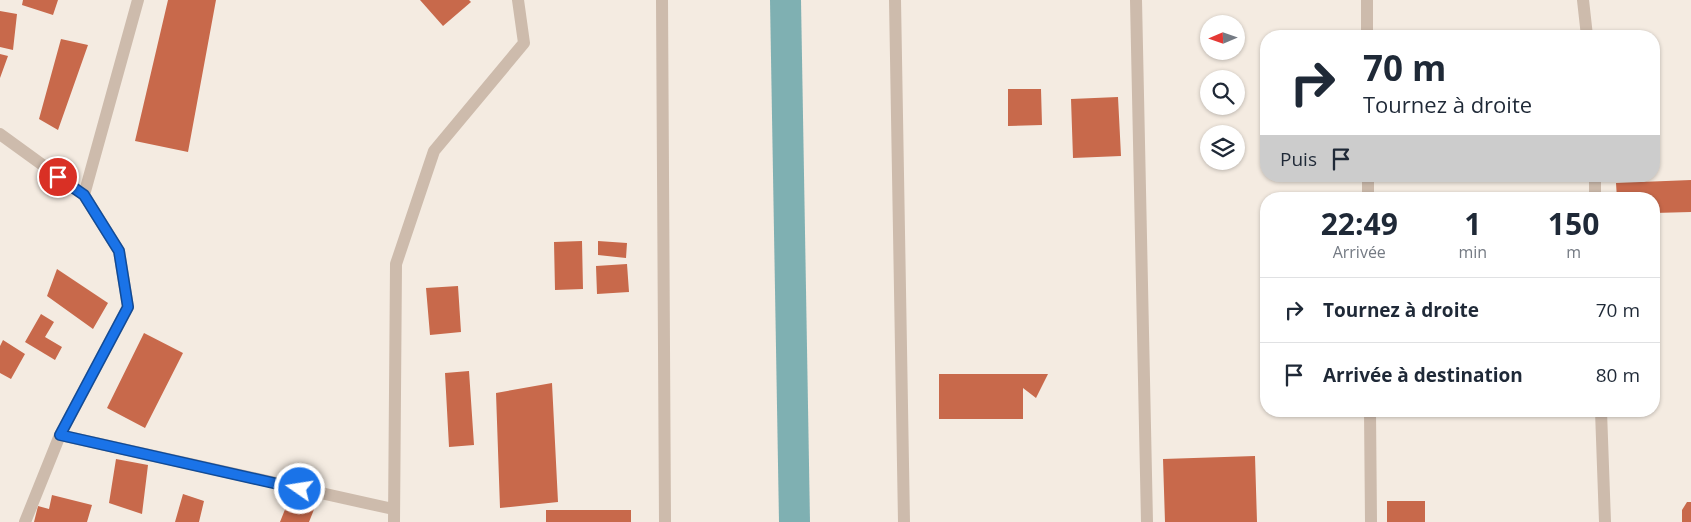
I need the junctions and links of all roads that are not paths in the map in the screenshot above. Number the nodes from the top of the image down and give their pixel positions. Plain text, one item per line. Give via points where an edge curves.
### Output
1 (138, 0) edge
2 (518, 0) edge
3 (662, 0) edge
4 (895, 0) edge
5 (1136, 0) edge
6 (1366, 0) edge
7 (1583, 0) edge
8 (1367, 30) edge
9 (1586, 30) edge
10 (0, 134) edge
11 (84, 195) junction
12 (1370, 417) edge
13 (1602, 417) edge
14 (60, 435) junction
15 (393, 516) edge
16 (25, 522) edge
17 (666, 522) edge
18 (904, 522) edge
19 (1147, 522) edge
20 (1370, 522) edge
21 (1605, 522) edge

1 - 11 street
2 - 15 street via 524,43 434,151 396,264
3 - 17 street
4 - 18 street
5 - 19 street
6 - 8 street
7 - 9 street
10 - 11 street
11 - 14 street via 119,251 128,307
12 - 20 street
13 - 21 street
14 - 15 street
14 - 16 street

